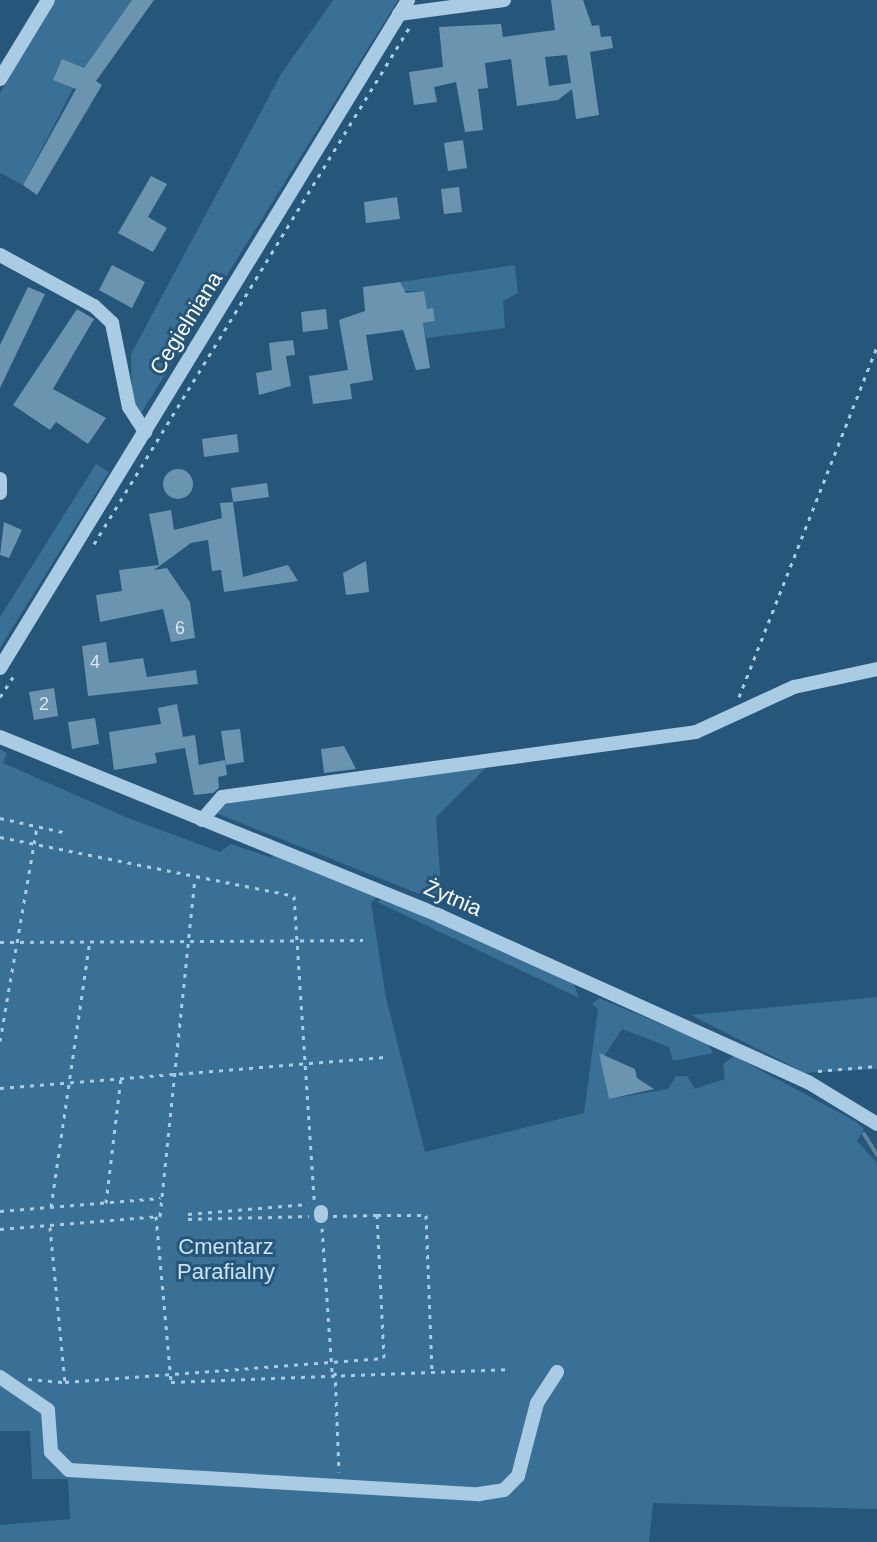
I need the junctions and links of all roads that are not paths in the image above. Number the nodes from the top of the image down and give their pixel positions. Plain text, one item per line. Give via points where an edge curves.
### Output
1 (48, 0) edge
2 (408, 0) edge
3 (504, 0) edge
4 (399, 14) junction
5 (0, 79) edge
6 (0, 255) edge
7 (145, 432) junction
8 (0, 479) edge
9 (0, 493) edge
10 (0, 668) edge
11 (877, 669) edge
12 (0, 737) edge
13 (202, 820) junction
14 (877, 1124) edge
15 (557, 1372) dead end
16 (0, 1377) edge

1 - 5 street
2 - 4 street, Cegielniana
3 - 4 street
4 - 7 street, Cegielniana
6 - 7 street via 94,306 112,323 129,407
7 - 10 street, Cegielniana
8 - 9 street
11 - 13 street via 794,687 696,732 222,797
12 - 13 street, Żytnia
13 - 14 street, Żytnia via 440,916 808,1082
15 - 16 street via 537,1403 518,1476 504,1490 69,1470 51,1452 42,1403

